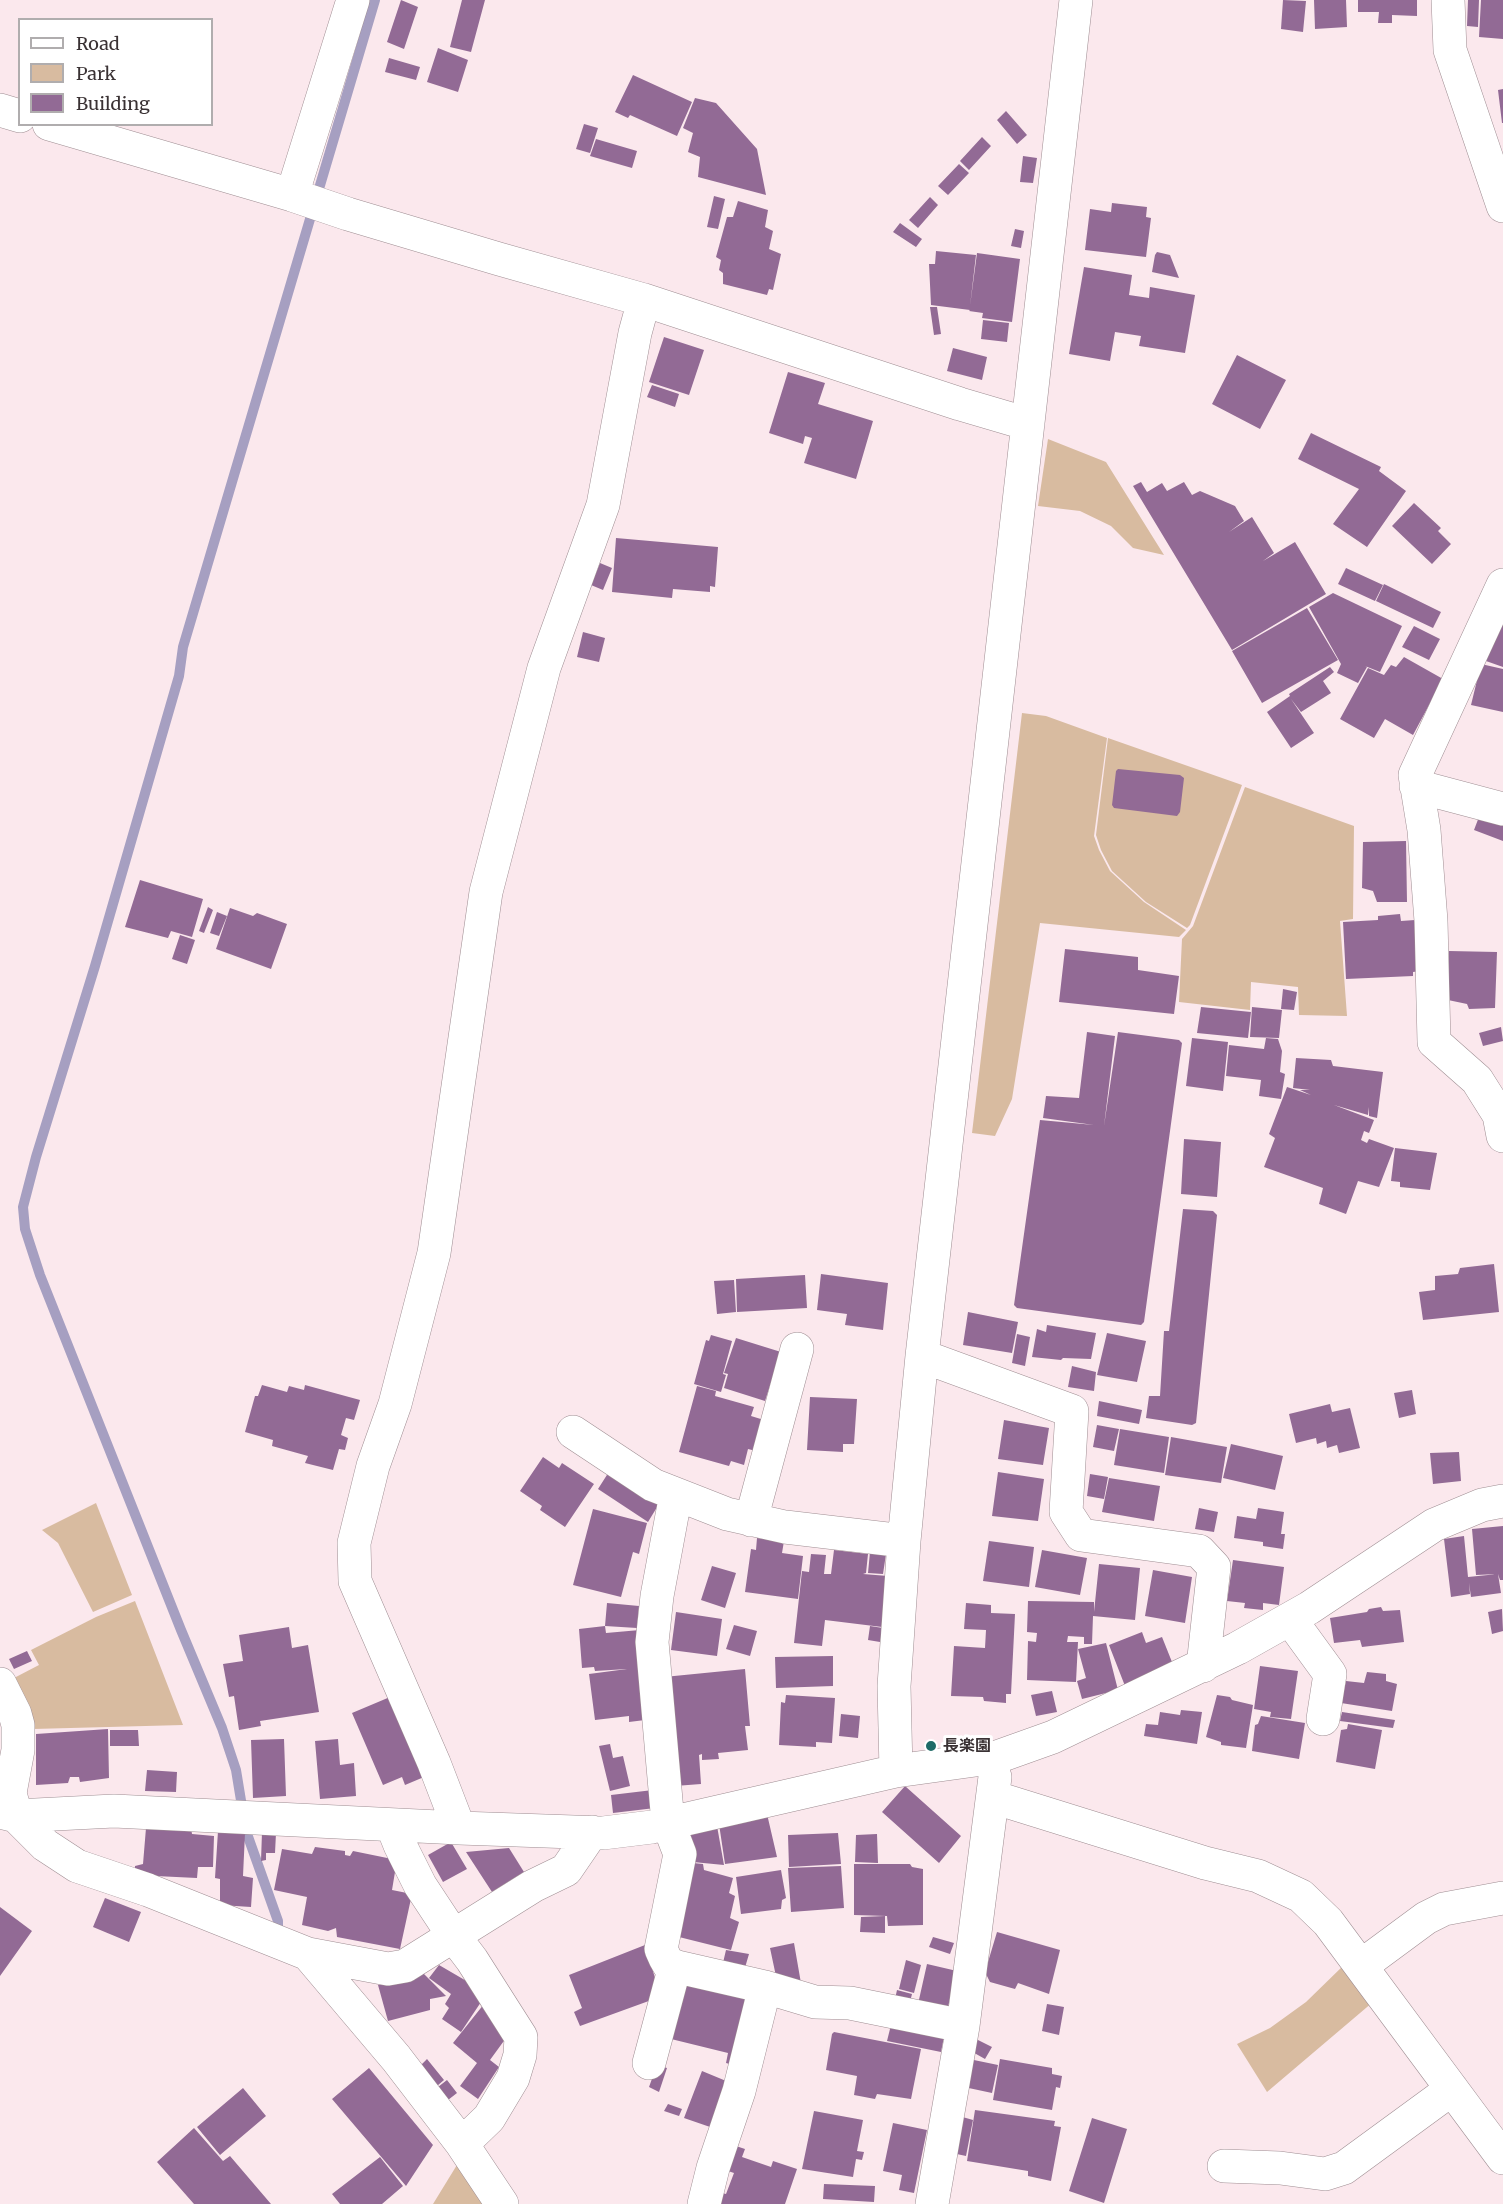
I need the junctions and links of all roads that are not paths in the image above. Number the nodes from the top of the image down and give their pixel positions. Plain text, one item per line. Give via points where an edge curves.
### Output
1 (353, 0) edge
2 (1076, 0) edge
3 (1448, 0) edge
4 (0, 111) edge
5 (18, 116) edge
6 (56, 126) edge
7 (292, 195) junction
8 (1503, 206) edge
9 (644, 300) junction
10 (1028, 424) junction
11 (1503, 585) edge
12 (1416, 786) junction
13 (1503, 809) edge
14 (1503, 1136) edge
15 (797, 1349) dead end
16 (922, 1356) junction
17 (573, 1432) dead end
18 (676, 1494) junction
19 (1503, 1501) edge
20 (751, 1520) junction
21 (904, 1541) junction
22 (1290, 1619) junction
23 (1203, 1666) junction
24 (0, 1684) edge
25 (1323, 1719) dead end
26 (997, 1757) junction
27 (896, 1771) junction
28 (993, 1797) junction
29 (8, 1814) edge
30 (668, 1823) junction
31 (392, 1825) junction
32 (459, 1828) junction
33 (592, 1832) junction
34 (1503, 1898) edge
35 (453, 1935) junction
36 (308, 1953) junction
37 (675, 1966) junction
38 (1361, 1966) junction
39 (765, 1987) junction
40 (963, 2026) junction
41 (649, 2063) dead end
42 (1452, 2089) junction
43 (462, 2144) junction
44 (1503, 2158) edge
45 (1224, 2166) dead end
46 (940, 2202) edge
47 (502, 2204) edge
48 (704, 2204) edge

1 - 7 street
2 - 10 street
3 - 8 street via 1450,50
4 - 5 street
6 - 7 street
7 - 9 street
9 - 10 street
9 - 32 street via 603,505 544,668 486,892 434,1253 354,1543 355,1581
10 - 16 street
11 - 12 street via 1415,775
12 - 13 street
12 - 14 street via 1424,830 1431,921 1434,1042 1477,1080 1499,1115
15 - 20 street
16 - 21 street
16 - 23 street via 1072,1410 1066,1512 1081,1535 1199,1551 1214,1567
17 - 18 street via 653,1485
18 - 20 street
18 - 30 street via 652,1642
19 - 22 street via 1482,1505 1434,1525
20 - 21 street
21 - 27 street via 894,1686
22 - 23 street
22 - 25 street via 1330,1674
23 - 26 street via 1053,1737
24 - 29 street via 18,1725
26 - 27 street
26 - 28 street
27 - 30 street
28 - 38 street via 1258,1876 1301,1896 1328,1922
28 - 40 street
29 - 31 street via 114,1811
29 - 36 street via 77,1866
30 - 33 street
30 - 37 street via 680,1854 661,1948 669,1965
31 - 32 street
31 - 35 street via 420,1885
32 - 33 street
33 - 35 street via 566,1870
34 - 38 street via 1444,1909
35 - 36 street via 405,1966 388,1969
35 - 43 street via 521,2037 513,2078 489,2118
36 - 43 street
37 - 39 street
37 - 41 street
38 - 42 street
39 - 40 street via 815,2002 850,2002
39 - 48 street via 739,2091
40 - 46 street
42 - 44 street
42 - 45 street via 1344,2168 1324,2174
43 - 47 street

